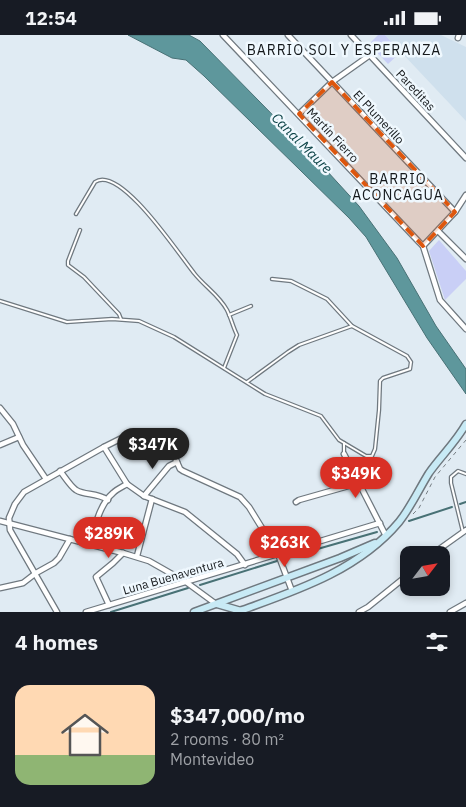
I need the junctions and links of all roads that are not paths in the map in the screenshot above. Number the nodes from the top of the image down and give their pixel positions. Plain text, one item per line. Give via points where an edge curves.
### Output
1 (223, 35) edge
2 (288, 35) edge
3 (351, 35) edge
4 (370, 55) junction
5 (332, 82) junction
6 (299, 113) junction
7 (466, 158) edge
8 (466, 195) edge
9 (456, 212) junction
10 (76, 214) dead end
11 (80, 229) dead end
12 (438, 231) junction
13 (423, 246) junction
14 (466, 259) edge
15 (272, 279) dead end
16 (0, 301) edge
17 (251, 306) dead end
18 (229, 315) junction
19 (121, 319) junction
20 (352, 326) junction
21 (466, 329) edge
22 (224, 368) junction
23 (247, 382) junction
24 (0, 408) edge
25 (466, 424) edge
26 (19, 437) junction
27 (344, 443) junction
28 (0, 445) edge
29 (104, 447) junction
30 (344, 454) joint
31 (177, 462) junction
32 (60, 471) junction
33 (466, 473) edge
34 (46, 479) junction
35 (359, 483) junction
36 (127, 484) junction
37 (144, 496) junction
38 (152, 499) junction
39 (108, 500) junction
40 (296, 502) dead end
41 (0, 521) edge
42 (380, 523) junction
43 (8, 524) junction
44 (464, 531) edge
45 (384, 537) junction
46 (70, 539) junction
47 (90, 545) junction
48 (443, 546) edge
49 (123, 553) junction
50 (278, 554) junction
51 (137, 557) junction
52 (245, 565) junction
53 (36, 573) junction
54 (288, 578) junction
55 (400, 581) edge
56 (186, 582) junction
57 (0, 588) edge
58 (292, 591) junction
59 (466, 603) edge
60 (216, 604) junction
61 (109, 605) junction
62 (208, 607) junction
63 (57, 612) edge
64 (86, 612) edge
65 (194, 612) edge
66 (217, 612) edge
67 (240, 612) edge
68 (359, 612) edge
69 (450, 612) edge

1 - 6 street, Martín Fierro
2 - 5 street, El Plumerillo
3 - 4 street, Pareditas
4 - 5 street
4 - 7 street, Pareditas
5 - 6 street
5 - 9 street, El Plumerillo
6 - 13 street, Martín Fierro
8 - 9 street
9 - 12 street
10 - 18 lane via 94,182 99,179 123,189 146,211
11 - 19 lane via 68,265 84,277
12 - 13 street
12 - 14 street
13 - 21 street, Martín Fierro via 440,300
15 - 20 lane via 292,281 326,299
16 - 19 lane via 68,322
17 - 18 lane
18 - 22 lane via 236,335
19 - 22 lane via 139,321 174,337
20 - 23 lane via 299,345
20 - 27 lane via 407,356 412,366 380,381 372,456 366,456
22 - 23 lane
23 - 27 lane via 265,394 320,416
24 - 26 street
25 - 45 street via 400,520
26 - 28 street
26 - 34 street
27 - 30 lane
29 - 31 street via 126,436 141,436 172,451
29 - 32 street
29 - 36 street
30 - 35 street
31 - 37 street via 169,466
31 - 50 street via 183,471 240,497
32 - 34 street
32 - 39 street via 74,489 99,494
33 - 44 lane via 458,471 451,477
34 - 43 street via 24,491
35 - 40 street
35 - 42 street
36 - 37 street
36 - 39 street
37 - 38 street
38 - 51 street
38 - 52 street via 193,518 237,554
39 - 47 street via 97,517
41 - 43 street
42 - 45 street
42 - 50 street, Luna Buenaventura
43 - 46 street
43 - 53 street
44 - 48 street
45 - 54 street via 357,552
45 - 58 street via 357,560
46 - 47 street
46 - 53 street via 59,558
47 - 49 street
49 - 51 street
49 - 61 street via 96,577
50 - 52 street, Luna Buenaventura
50 - 54 street
51 - 56 street
52 - 56 street, Luna Buenaventura
53 - 57 street via 23,583
53 - 63 street
54 - 58 street
54 - 60 street
55 - 68 street
56 - 60 street
56 - 61 street, Luna Buenaventura
58 - 67 street
59 - 69 street
60 - 62 street
60 - 67 street
61 - 64 street, Luna Buenaventura
62 - 65 street
62 - 66 street

